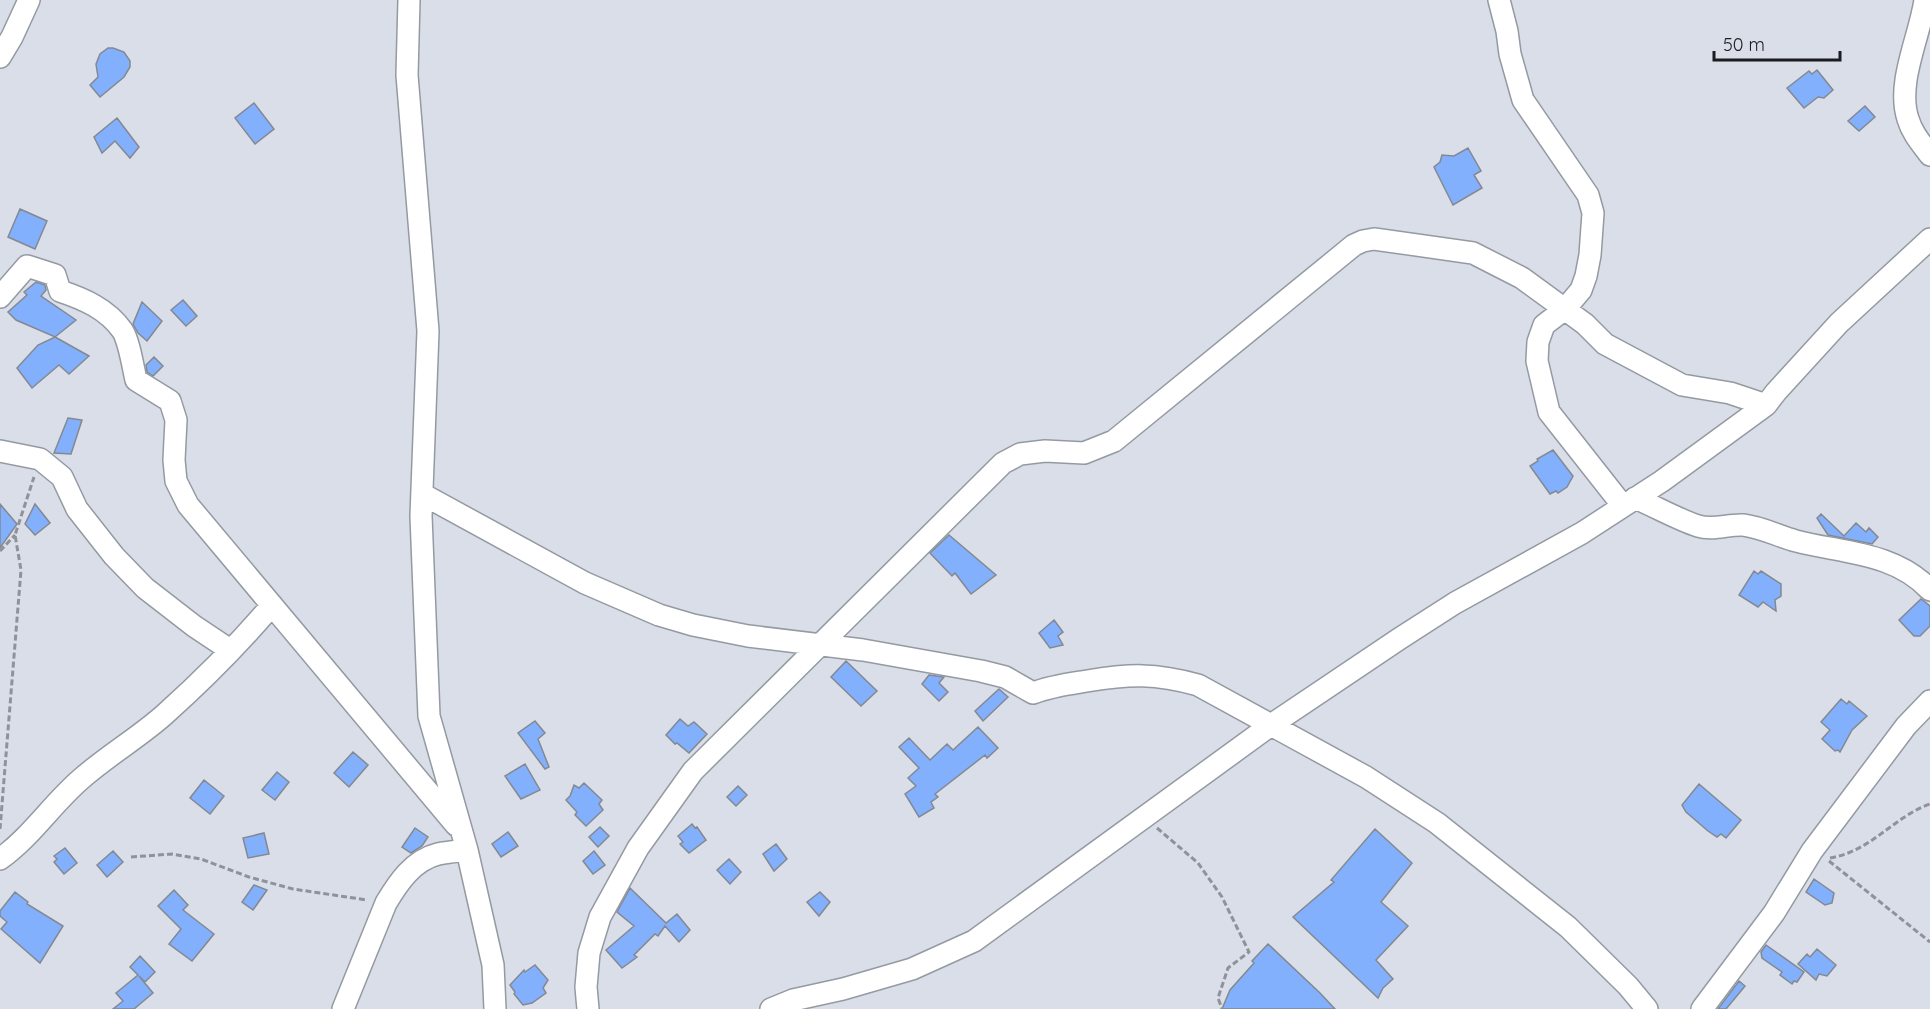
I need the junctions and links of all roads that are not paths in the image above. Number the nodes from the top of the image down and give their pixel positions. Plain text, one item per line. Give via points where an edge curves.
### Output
1 (29, 0) edge
2 (409, 0) edge
3 (1499, 0) edge
4 (1925, 0) edge
5 (0, 57) edge
6 (1930, 154) edge
7 (1930, 239) edge
8 (0, 297) edge
9 (1565, 309) junction
10 (1766, 405) junction
11 (0, 451) edge
12 (422, 491) junction
13 (1629, 502) junction
14 (1930, 590) edge
15 (272, 605) junction
16 (820, 644) junction
17 (230, 650) junction
18 (1930, 701) edge
19 (1271, 725) junction
20 (464, 841) junction
21 (0, 859) edge
22 (343, 1009) edge
23 (495, 1009) edge
24 (588, 1009) edge
25 (771, 1009) edge
26 (1647, 1009) edge
27 (1702, 1009) edge

1 - 5 street
2 - 12 street via 407,75 428,331
3 - 9 street via 1523,100 1588,195 1593,213 1586,276 1581,290
4 - 6 street via 1905,86 1907,117 1915,136
7 - 10 street via 1839,323
8 - 15 street via 27,266 55,275 60,291 103,311 123,332 136,380 170,401 176,420 176,481 188,505
9 - 10 street via 1605,344 1682,385 1730,393
9 - 13 street via 1545,325 1538,342 1537,361 1550,412
9 - 16 street via 1522,278 1473,253 1374,239 1354,245 1114,441 1084,453 1020,454 1003,463
10 - 13 street
11 - 17 street via 40,459 62,477 77,509 145,588
12 - 16 street via 585,584 659,615 726,632
12 - 20 street via 429,716
13 - 14 street via 1699,526 1754,527 1806,543 1865,554 1905,569
13 - 19 street via 1582,533 1455,603
15 - 17 street
15 - 20 street
16 - 19 street via 981,671 1005,677 1033,693 1053,686 1129,675 1172,677 1198,685
16 - 24 street via 693,771 638,848 600,917 589,953
17 - 21 street via 162,716 68,790 25,838
18 - 27 street via 1906,726 1846,806 1774,913
19 - 25 street via 974,941 912,969
19 - 26 street via 1366,777 1437,823 1568,927
20 - 22 street via 417,864 394,889
20 - 23 street via 493,965

